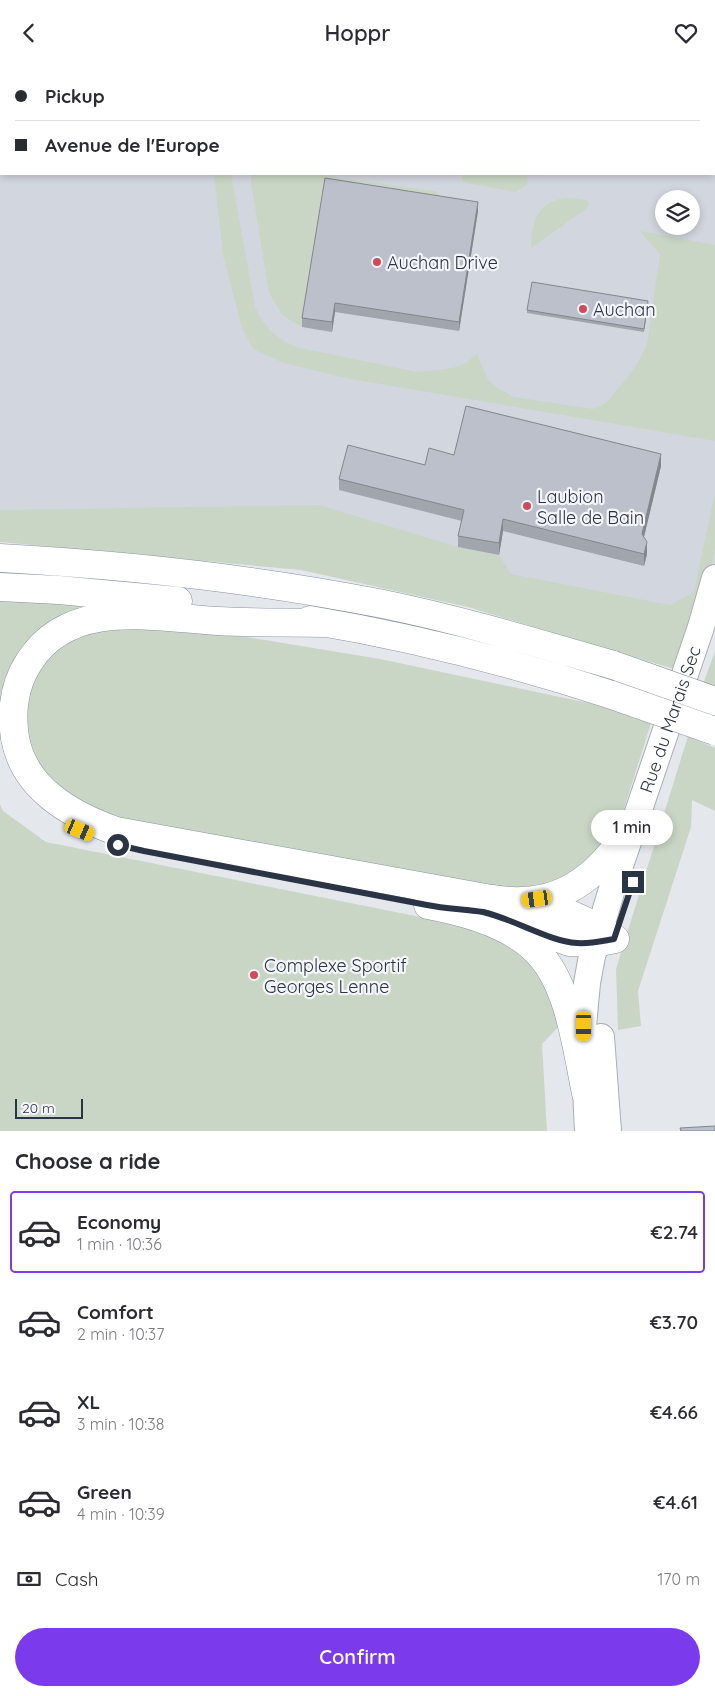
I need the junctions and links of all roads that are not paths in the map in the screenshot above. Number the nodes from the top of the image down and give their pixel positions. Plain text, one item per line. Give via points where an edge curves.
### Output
1 (0, 558) edge
2 (715, 578) edge
3 (0, 587) edge
4 (326, 623) junction
5 (715, 632) edge
6 (715, 701) edge
7 (715, 731) edge
8 (0, 748) edge
9 (634, 821) junction
10 (622, 886) junction
11 (522, 901) junction
12 (446, 908) junction
13 (603, 937) junction
14 (586, 1093) junction
15 (588, 1131) edge
16 (608, 1131) edge

1 - 6 highway, bridge via 172,571 326,593 545,645
2 - 9 street, Rue du Marais Sec
3 - 4 highway via 150,598
4 - 7 highway, bridge via 454,650 550,676
4 - 11 highway via 133,616 102,617 67,626 39,647 26,666 14,697 13,721 25,767 40,787 67,809 116,831 473,897
5 - 10 street, Rue du Marais Sec
8 - 12 highway via 12,772 36,801 67,823 93,836 144,851
9 - 10 street, Rue du Marais Sec
9 - 11 highway via 605,862 588,878 548,897
10 - 13 street
11 - 13 highway via 566,911
12 - 13 highway via 492,914 569,942
12 - 14 highway via 503,929 543,957 569,1016
13 - 14 street via 589,970 584,1012
13 - 16 street via 604,971 600,994
14 - 15 street

